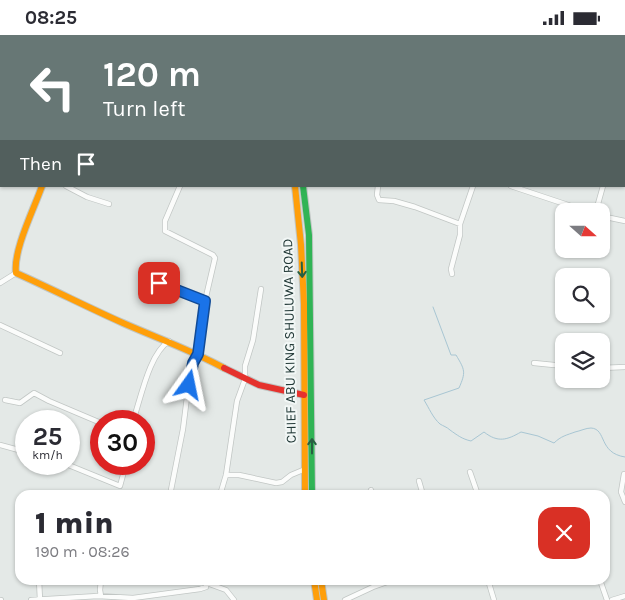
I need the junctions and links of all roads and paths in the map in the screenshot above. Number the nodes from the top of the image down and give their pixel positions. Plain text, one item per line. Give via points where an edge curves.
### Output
1 (42, 187) edge
2 (68, 187) edge
3 (180, 187) edge
4 (295, 187) edge
5 (302, 187) edge
6 (378, 187) edge
7 (473, 187) edge
8 (603, 187) edge
9 (527, 189) edge
10 (565, 203) edge
11 (598, 203) edge
12 (109, 204) dead end
13 (610, 218) edge
14 (625, 221) edge
15 (460, 224) junction
16 (16, 273) junction
17 (452, 274) dead end
18 (1, 283) edge
19 (159, 283) dead end
20 (261, 289) dead end
21 (205, 301) junction
22 (0, 325) edge
23 (169, 341) junction
24 (60, 353) dead end
25 (198, 354) junction
26 (534, 363) dead end
27 (555, 365) edge
28 (625, 367) edge
29 (610, 368) edge
30 (245, 379) junction
31 (304, 395) junction
32 (4, 400) dead end
33 (136, 410) edge
34 (90, 418) edge
35 (308, 423) junction
36 (0, 445) edge
37 (15, 449) edge
38 (303, 470) junction
39 (470, 472) dead end
40 (624, 474) edge
41 (92, 475) edge
42 (123, 475) edge
43 (226, 475) junction
44 (419, 481) dead end
45 (171, 490) edge
46 (222, 490) edge
47 (305, 490) edge
48 (312, 490) edge
49 (422, 490) edge
50 (476, 490) edge
51 (625, 502) edge
52 (38, 585) edge
53 (100, 585) edge
54 (204, 585) edge
55 (210, 585) edge
56 (315, 585) edge
57 (322, 585) edge
58 (379, 585) edge
59 (490, 585) edge
60 (602, 585) edge
61 (101, 596) junction
62 (625, 596) edge
63 (31, 600) edge
64 (40, 600) edge
65 (234, 600) edge
66 (317, 600) edge
67 (324, 600) edge
68 (345, 600) edge
69 (494, 600) edge
70 (608, 600) edge
71 (612, 600) edge

1 - 16 street via 18,252
2 - 12 street
3 - 21 street via 164,221 166,231 215,258
4 -> 31 street, CHIEF ABU KING SHULUWA ROAD via 302,267
5 - 35 street via 309,235
6 - 15 street via 380,200 415,207
7 - 15 street
8 - 11 street
9 - 10 street
13 - 14 street
15 - 17 street
16 - 18 street
16 - 23 street via 122,323
19 - 21 street
20 - 30 street
21 - 25 street
22 - 24 street
23 - 25 street
23 - 33 street via 161,346 151,364
25 - 30 street
25 - 45 street via 190,373
26 - 27 street
28 - 29 street
30 - 31 street
30 - 43 street via 237,401
31 - 35 street, CHIEF ABU KING SHULUWA ROAD
32 - 34 street via 20,403 34,393
35 - 38 street, CHIEF ABU KING SHULUWA ROAD
48 -> 35 street
36 - 37 street
38 - 43 street via 276,483
38 - 47 street, CHIEF ABU KING SHULUWA ROAD
39 - 50 street
40 - 51 street via 621,492
41 - 42 street via 120,487
43 - 46 street
44 - 49 street
52 - 64 street
53 - 61 street
54 - 61 street via 184,592 133,598
55 - 65 street via 226,590
56 - 66 street
57 - 67 street
58 - 68 street
59 - 69 street
60 - 70 street
61 - 64 street
62 - 71 street
63 - 64 street

